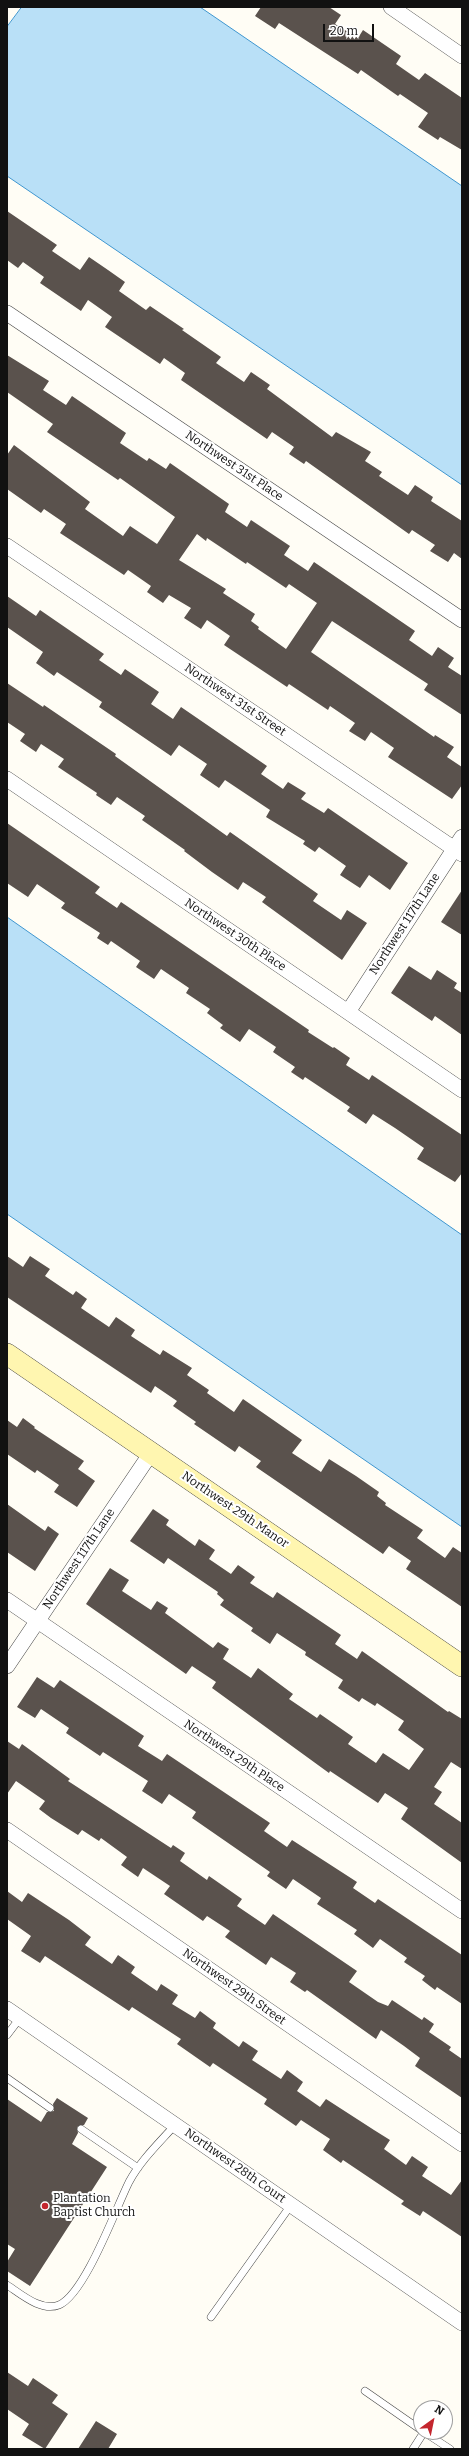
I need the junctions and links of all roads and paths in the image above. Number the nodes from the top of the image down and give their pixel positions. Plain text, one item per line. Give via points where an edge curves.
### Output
1 (391, 7) edge
2 (462, 56) edge
3 (7, 313) edge
4 (7, 546) edge
5 (462, 620) edge
6 (7, 779) edge
7 (459, 847) edge
8 (348, 1012) junction
9 (462, 1090) edge
10 (7, 1354) edge
11 (151, 1452) junction
12 (7, 1600) edge
13 (37, 1621) junction
14 (7, 1666) edge
15 (462, 1666) edge
16 (7, 1830) edge
17 (462, 1911) edge
18 (7, 2009) edge
19 (20, 2018) junction
20 (7, 2035) edge
21 (7, 2078) edge
22 (50, 2108) dead end
23 (175, 2125) junction
24 (81, 2129) dead end
25 (462, 2144) edge
26 (138, 2168) junction
27 (291, 2205) junction
28 (7, 2285) edge
29 (211, 2317) dead end
30 (462, 2323) edge
31 (365, 2392) dead end
32 (413, 2425) edge
33 (419, 2440) edge
34 (436, 2440) edge
35 (413, 2449) edge
36 (450, 2449) edge

1 - 2 street
3 - 5 street, Northwest 31st Place
4 - 7 street, Northwest 31st Street
6 - 8 street, Northwest 30th Place
7 - 8 street, Northwest 117th Lane
8 - 9 street, Northwest 30th Place
10 - 11 street, Northwest 29th Manor
11 - 13 street, Northwest 117th Lane
11 - 15 street, Northwest 29th Manor
12 - 13 street, Northwest 29th Place
13 - 14 street, Northwest 117th Lane
13 - 17 street, Northwest 29th Place
16 - 25 street, Northwest 29th Street
18 - 19 street, Northwest 28th Court
19 - 20 lane
19 - 23 street, Northwest 28th Court
21 - 22 lane
23 - 26 lane
23 - 27 street, Northwest 28th Court
24 - 26 lane
26 - 28 lane via 72,2296 59,2305 47,2306 32,2301
27 - 29 lane
27 - 30 street, Northwest 28th Court
31 - 32 lane
33 - 35 lane
34 - 36 lane

